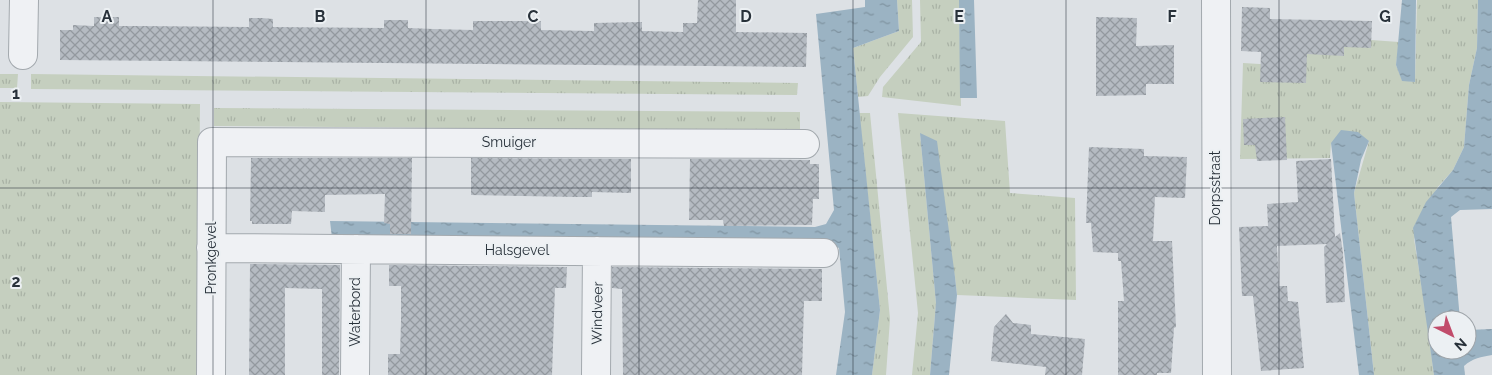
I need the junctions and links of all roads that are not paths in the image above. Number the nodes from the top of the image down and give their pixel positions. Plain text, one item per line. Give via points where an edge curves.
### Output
1 (24, 0) edge
2 (1216, 0) edge
3 (23, 54) dead end
4 (212, 142) joint
5 (805, 144) dead end
6 (211, 248) junction
7 (356, 249) junction
8 (597, 251) junction
9 (824, 253) dead end
10 (211, 375) edge
11 (355, 375) edge
12 (596, 375) edge
13 (1217, 375) edge

1 - 3 street
2 - 13 street, Dorpsstraat
4 - 5 street, Smuiger
4 - 6 street, Pronkgevel
6 - 7 street, Halsgevel
6 - 10 street, Pronkgevel
7 - 8 street, Halsgevel
7 - 11 street, Waterbord
8 - 9 street, Halsgevel
8 - 12 street, Windveer

